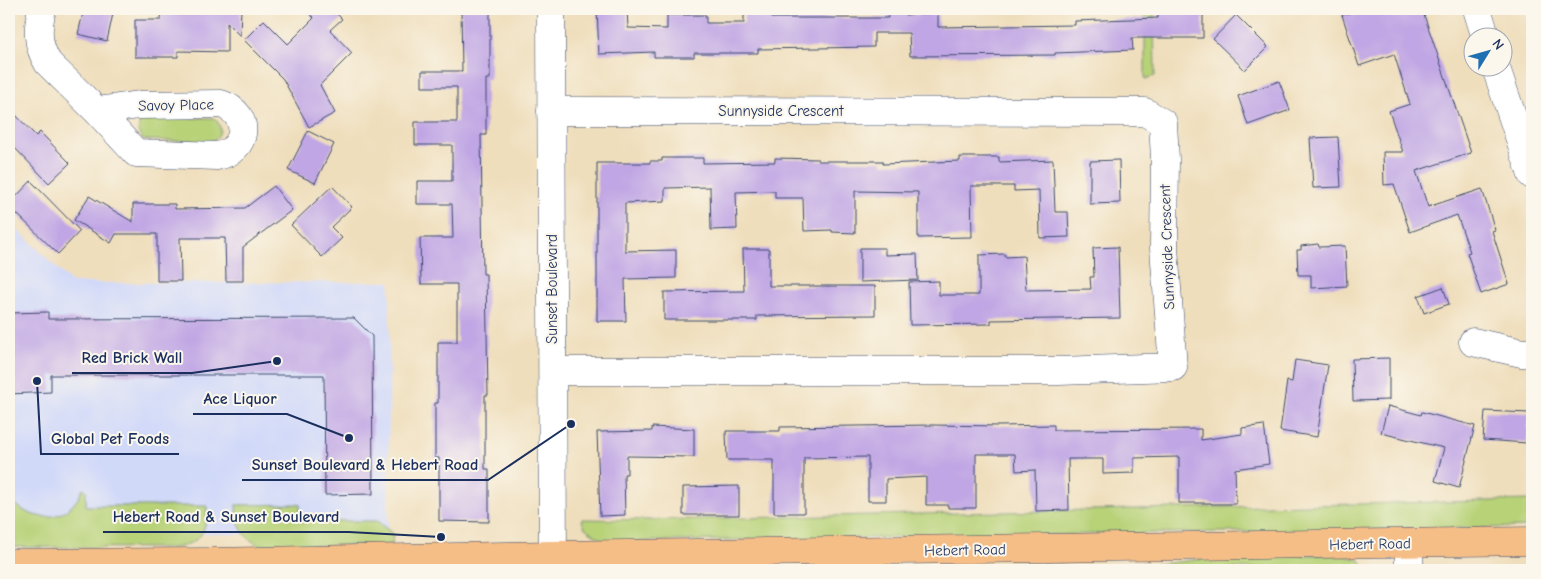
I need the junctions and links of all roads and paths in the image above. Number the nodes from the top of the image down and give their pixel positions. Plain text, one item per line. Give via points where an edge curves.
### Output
1 (42, 9) edge
2 (551, 9) edge
3 (1477, 9) edge
4 (1483, 28) edge
5 (1499, 78) edge
6 (97, 111) dead end
7 (550, 111) junction
8 (1532, 175) edge
9 (1473, 342) dead end
10 (1532, 353) edge
11 (552, 371) junction
12 (1532, 541) edge
13 (1409, 543) junction
14 (9, 563) edge
15 (553, 563) edge
16 (177, 566) edge
17 (210, 566) edge
18 (1409, 570) edge

1 - 6 street via 38,35 43,55
2 - 7 street, Sunset Boulevard
3 - 4 street
5 - 8 street
7 - 11 street, Sunset Boulevard
7 - 11 street, Sunnyside Crescent via 1145,112 1163,122 1164,248 1173,366 1059,371
9 - 10 street
11 - 15 street, Sunset Boulevard
12 - 13 main road, Hebert Road
13 - 15 main road, Hebert Road
13 - 18 street
14 - 16 main road, Hebert Road
15 - 17 main road, Hebert Road
16 - 17 main road, Hebert Road

